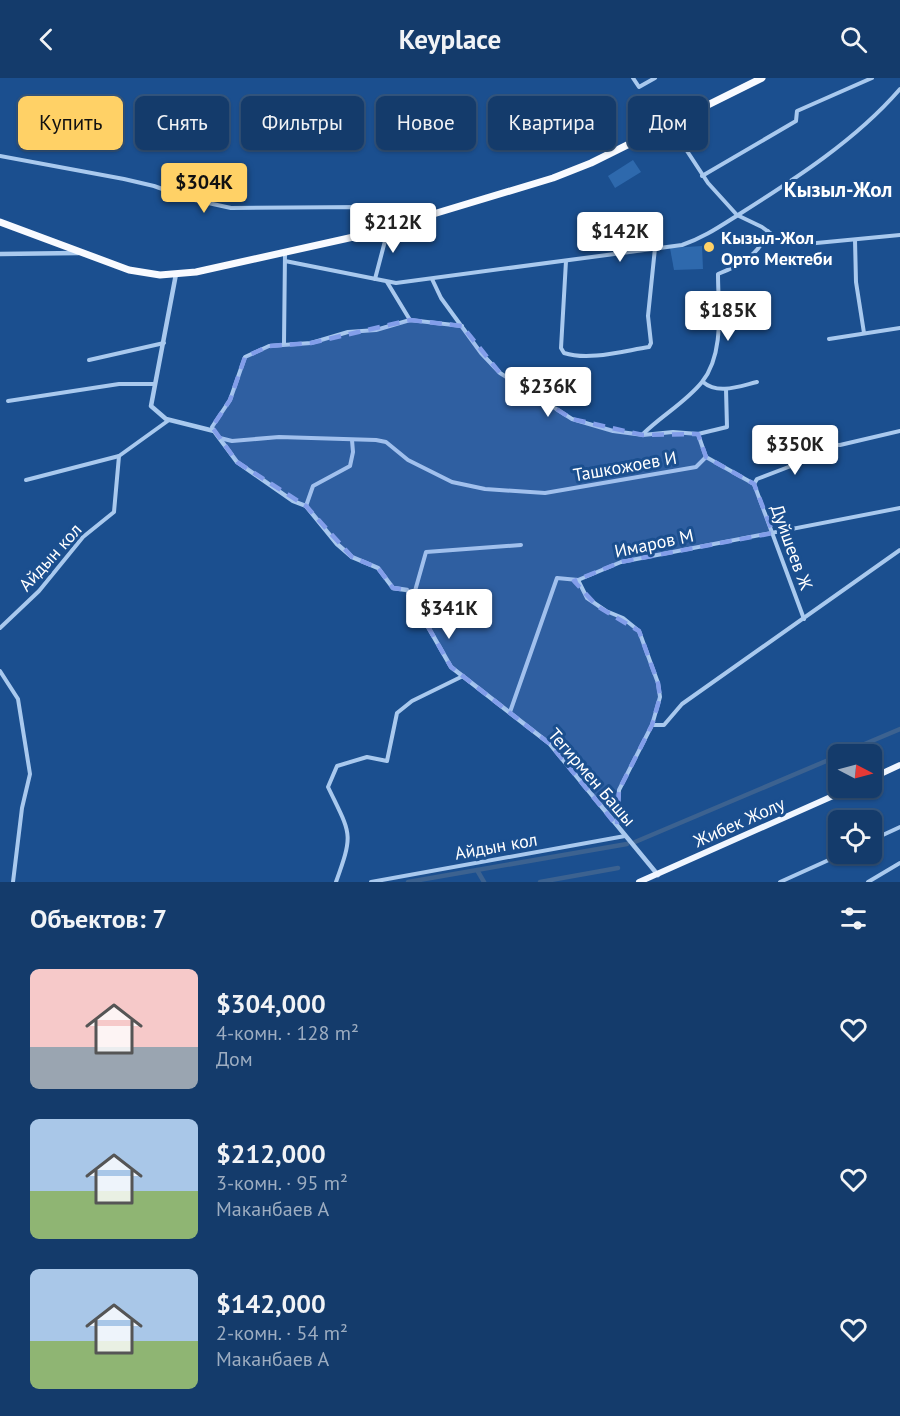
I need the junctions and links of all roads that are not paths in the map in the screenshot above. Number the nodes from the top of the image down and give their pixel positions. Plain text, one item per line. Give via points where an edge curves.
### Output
1 (633, 78) edge
2 (655, 78) edge
3 (762, 78) edge
4 (872, 78) edge
5 (900, 88) edge
6 (708, 105) edge
7 (628, 145) edge
8 (686, 150) edge
9 (0, 156) edge
10 (702, 176) junction
11 (737, 215) junction
12 (406, 221) junction
13 (0, 222) edge
14 (383, 229) junction
15 (768, 231) junction
16 (900, 235) edge
17 (855, 240) junction
18 (655, 248) junction
19 (285, 252) junction
20 (84, 253) junction
21 (0, 254) edge
22 (285, 261) junction
23 (566, 261) junction
24 (176, 274) junction
25 (375, 279) junction
26 (432, 279) junction
27 (387, 281) junction
28 (410, 320) junction
29 (462, 326) junction
30 (900, 328) edge
31 (864, 333) junction
32 (829, 339) dead end
33 (165, 343) junction
34 (284, 344) junction
35 (89, 360) dead end
36 (703, 382) junction
37 (757, 382) dead end
38 (154, 384) junction
39 (726, 389) junction
40 (8, 401) dead end
41 (169, 419) junction
42 (214, 431) junction
43 (900, 432) edge
44 (698, 434) junction
45 (643, 435) junction
46 (216, 437) junction
47 (352, 440) junction
48 (787, 449) junction
49 (757, 453) dead end
50 (119, 456) junction
51 (706, 457) junction
52 (26, 480) dead end
53 (754, 484) junction
54 (306, 506) junction
55 (900, 508) edge
56 (773, 532) junction
57 (521, 545) dead end
58 (900, 550) edge
59 (578, 580) junction
60 (413, 598) junction
61 (804, 619) junction
62 (0, 628) edge
63 (0, 671) edge
64 (463, 676) junction
65 (510, 712) junction
66 (652, 726) junction
67 (900, 765) edge
68 (882, 773) edge
69 (829, 798) edge
70 (617, 826) junction
71 (900, 827) edge
72 (882, 835) edge
73 (625, 836) junction
74 (828, 860) edge
75 (900, 863) edge
76 (657, 878) edge
77 (13, 882) edge
78 (336, 882) edge
79 (371, 882) edge
80 (639, 882) edge
81 (780, 882) edge
82 (868, 882) edge

1 - 2 street via 639,87
3 - 6 highway
4 - 10 street via 797,111 796,122
5 - 11 street via 867,122 769,196
7 - 12 highway via 553,178
8 - 10 street
9 - 12 street via 124,179 231,208 363,207 377,221
10 - 11 street
11 - 15 street
11 - 18 street via 702,238
12 - 14 highway
13 - 20 highway
14 - 19 highway
14 - 25 street via 385,241
15 - 17 street via 780,240 806,244
15 - 36 street via 761,247 744,264 718,274 718,337
16 - 17 street
17 - 31 street via 856,282
18 - 23 street
18 - 23 street via 648,316 651,343 649,347 616,352 571,356 561,348
19 - 22 street
19 - 24 highway
20 - 21 street
20 - 24 highway via 129,270
22 - 25 street
22 - 34 street
23 - 26 street
24 - 33 street
25 - 27 street
26 - 27 street
26 - 29 street
27 - 28 street
28 - 29 street
28 - 34 street via 311,343
29 - 45 street via 500,373 539,400 572,419
30 - 31 street
31 - 32 street
33 - 35 street
33 - 38 street
34 - 42 street via 245,357 230,400 212,427
36 - 39 street via 708,387
36 - 45 street
37 - 39 street
38 - 40 street via 119,384
38 - 41 street via 150,406
39 - 44 street via 727,427
41 - 42 street
41 - 50 street
42 - 46 street, Тегирмен Башы
43 - 48 street via 840,445
44 - 45 street
44 - 51 street
46 - 47 street, Ташкожоев И via 232,441 279,437
46 - 54 street, Тегирмен Башы via 237,462
47 - 51 street, Ташкожоев И via 386,442 408,460 463,486 545,493 696,467
47 - 54 street via 350,466 313,486
48 - 49 street
48 - 53 street via 791,466 757,479
50 - 52 street
50 - 62 street, Айдын кол via 114,512 83,537 39,591
51 - 53 street
53 - 56 street, Дуйшеев Ж
54 - 60 street, Тегирмен Башы via 352,557 378,568 393,588 407,590
55 - 56 street, Имаров М
56 - 59 street, Имаров М via 621,562
56 - 61 street, Дуйшеев Ж
57 - 60 street via 426,552
58 - 61 street
59 - 65 street, Имаров М via 563,577 553,583 549,605
59 - 66 street via 587,598 639,631 660,697
60 - 64 street, Тегирмен Башы via 451,667
61 - 66 street via 682,704 664,724
63 - 77 street via 18,699 30,774
64 - 65 street, Тегирмен Башы
64 - 78 street via 412,701 397,713 387,761 367,757 337,766 328,787 347,827 350,843
65 - 70 street, Тегирмен Башы via 550,744
66 - 70 street via 619,790
67 - 68 main road
69 - 76 main road, Жибек Жолу
70 - 73 street, Тегирмен Башы
71 - 72 street
73 - 76 street, Тегирмен Башы
73 - 79 street, Айдын кол
74 - 81 street
75 - 82 street
76 - 80 main road, Жибек Жолу

